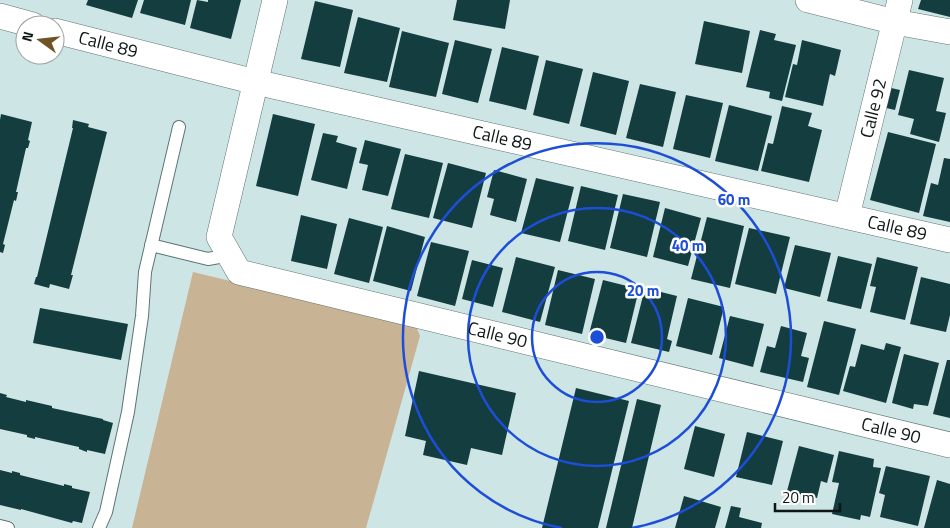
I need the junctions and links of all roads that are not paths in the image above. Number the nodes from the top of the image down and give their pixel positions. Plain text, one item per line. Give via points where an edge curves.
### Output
1 (275, 0) edge
2 (808, 0) edge
3 (898, 11) edge
4 (0, 16) edge
5 (15, 20) edge
6 (950, 32) edge
7 (65, 34) edge
8 (255, 82) junction
9 (179, 127) dead end
10 (847, 216) junction
11 (950, 240) edge
12 (151, 245) junction
13 (230, 255) junction
14 (950, 446) edge
15 (0, 526) edge
16 (8, 528) edge
17 (99, 528) edge

1 - 8 street, Calle 90
2 - 3 street
3 - 6 street
3 - 10 street, Calle 92
4 - 5 street
7 - 8 street, Calle 89
8 - 10 street, Calle 89
8 - 13 street, Calle 90 via 219,237
9 - 12 lane
10 - 11 street, Calle 89
12 - 13 lane via 208,259
12 - 17 lane via 128,412 106,512
13 - 14 street, Calle 90 via 239,272
15 - 16 lane

